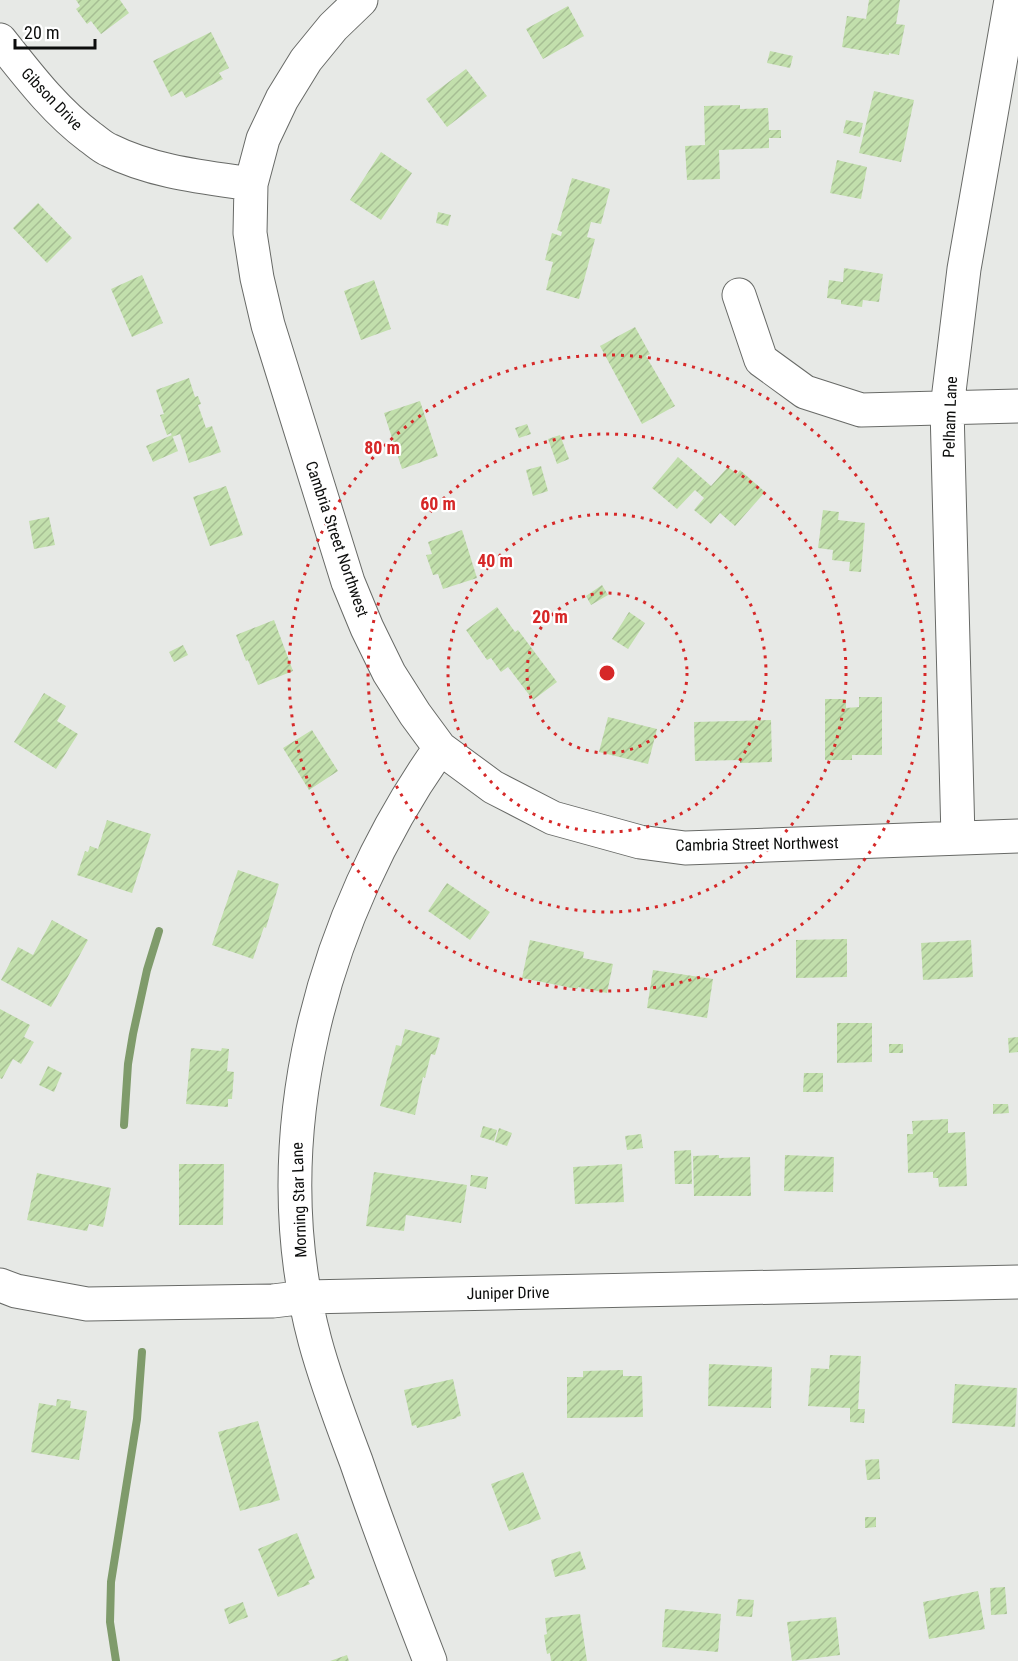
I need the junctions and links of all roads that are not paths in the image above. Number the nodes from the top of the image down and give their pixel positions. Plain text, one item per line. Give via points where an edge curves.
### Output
1 (361, 0) edge
2 (1011, 0) edge
3 (0, 40) edge
4 (251, 184) junction
5 (739, 295) dead end
6 (1018, 406) edge
7 (947, 408) junction
8 (440, 748) junction
9 (1018, 836) edge
10 (958, 838) junction
11 (1018, 1282) edge
12 (0, 1286) edge
13 (306, 1297) junction
14 (429, 1661) edge

1 - 4 street, Cambria Street Northwest via 313,51 282,99 263,139
2 - 7 street, Pelham Lane via 964,269
3 - 4 street, Gibson Drive via 70,122 107,150 150,166
4 - 8 street, Cambria Street Northwest via 250,232 268,326 348,582 389,673
5 - 7 street via 761,360 805,392 861,410
6 - 7 street
7 - 10 street, Pelham Lane
8 - 10 street, Cambria Street Northwest via 493,787 553,818 640,842 685,848
8 - 13 street, Morning Star Lane via 375,856 323,990 302,1085 297,1136 298,1238
9 - 10 street, Cambria Street Northwest
11 - 13 street, Juniper Drive
12 - 13 street, Juniper Drive via 87,1304
13 - 14 street, Morning Star Lane via 331,1391

